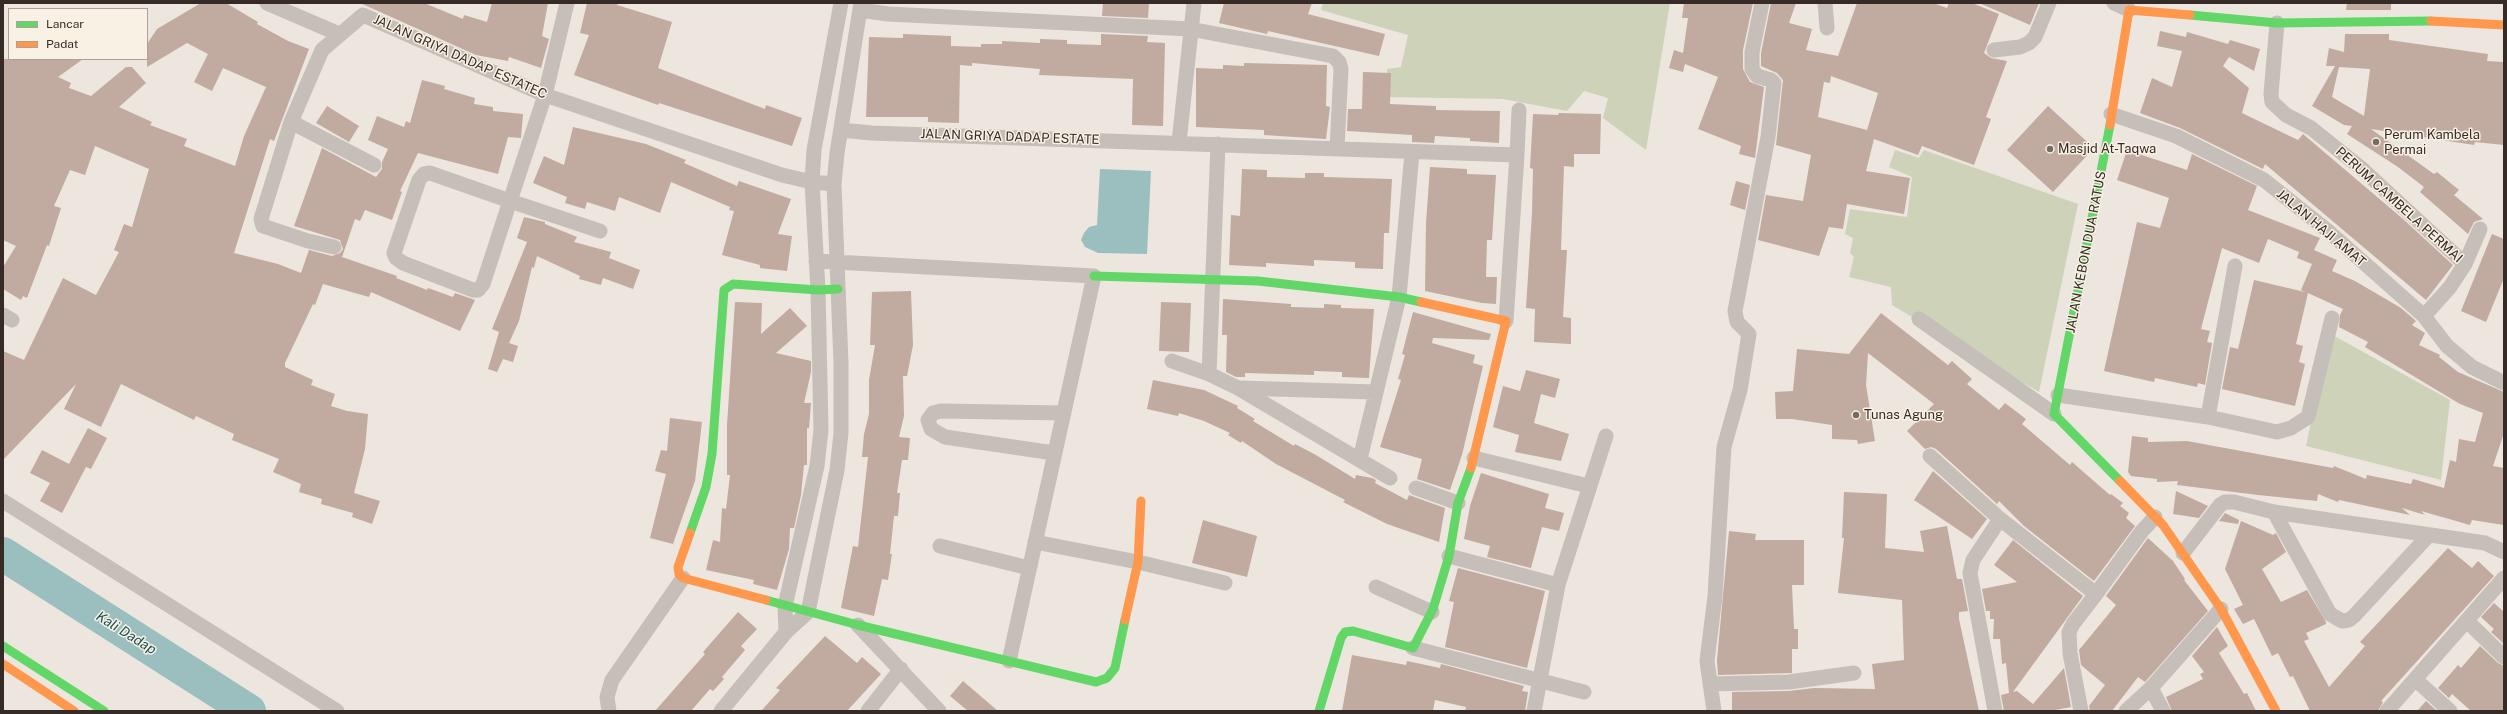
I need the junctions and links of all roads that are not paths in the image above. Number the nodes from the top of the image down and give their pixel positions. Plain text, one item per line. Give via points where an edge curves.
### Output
1 (267, 3) edge
2 (567, 3) edge
3 (841, 3) edge
4 (1194, 3) edge
5 (1762, 3) edge
6 (1825, 3) edge
7 (2050, 3) edge
8 (2114, 3) edge
9 (861, 6) edge
10 (366, 9) edge
11 (2129, 10) junction
12 (2277, 23) junction
13 (2504, 25) edge
14 (1827, 28) dead end
15 (1190, 29) junction
16 (339, 34) junction
17 (1994, 50) dead end
18 (545, 95) junction
19 (1519, 110) dead end
20 (2111, 114) junction
21 (291, 122) junction
22 (841, 130) junction
23 (1179, 142) junction
24 (1218, 144) junction
25 (1337, 149) junction
26 (1412, 153) junction
27 (1517, 156) junction
28 (374, 165) dead end
29 (812, 182) junction
30 (834, 184) junction
31 (510, 201) junction
32 (2480, 229) dead end
33 (600, 231) dead end
34 (334, 247) dead end
35 (816, 261) junction
36 (836, 262) junction
37 (2465, 264) junction
38 (2235, 266) dead end
39 (1094, 276) junction
40 (1215, 278) junction
41 (838, 289) junction
42 (818, 290) junction
43 (1399, 297) junction
44 (2426, 313) junction
45 (2332, 318) dead end
46 (1919, 319) dead end
47 (1506, 321) junction
48 (1172, 361) dead end
49 (1210, 374) junction
50 (2504, 383) edge
51 (1238, 388) junction
52 (1375, 392) junction
53 (2058, 395) junction
54 (1064, 413) junction
55 (2054, 414) junction
56 (2208, 417) junction
57 (1606, 436) dead end
58 (1054, 453) junction
59 (1930, 456) dead end
60 (1474, 458) junction
61 (1360, 459) junction
62 (1390, 478) dead end
63 (1588, 486) junction
64 (1416, 488) dead end
65 (1141, 501) dead end
66 (3, 502) edge
67 (1458, 502) junction
68 (2274, 512) junction
69 (2155, 517) junction
70 (2000, 519) junction
71 (2428, 535) junction
72 (1035, 542) junction
73 (940, 546) dead end
74 (2504, 552) edge
75 (2183, 554) junction
76 (1449, 556) junction
77 (1138, 562) junction
78 (1029, 568) junction
79 (683, 578) junction
80 (2504, 578) edge
81 (1225, 583) dead end
82 (1558, 585) junction
83 (1376, 588) dead end
84 (2096, 594) junction
85 (785, 606) junction
86 (2221, 609) junction
87 (808, 612) junction
88 (1432, 612) junction
89 (2467, 621) junction
90 (858, 624) junction
91 (786, 632) junction
92 (3, 646) edge
93 (1413, 648) junction
94 (2504, 657) edge
95 (1009, 661) junction
96 (3, 664) edge
97 (901, 670) junction
98 (1854, 673) dead end
99 (2415, 679) junction
100 (1540, 681) junction
101 (1710, 684) junction
102 (2151, 688) junction
103 (1584, 692) dead end
104 (74, 711) edge
105 (104, 711) edge
106 (337, 711) edge
107 (609, 711) edge
108 (721, 711) edge
109 (868, 711) edge
110 (939, 711) edge
111 (1319, 711) edge
112 (1534, 711) edge
113 (1714, 711) edge
114 (1995, 711) edge
115 (2081, 711) edge
116 (2126, 711) edge
117 (2163, 711) edge
118 (2276, 711) edge
119 (2387, 711) edge
120 (2450, 711) edge

1 - 16 street
2 - 18 street
3 - 29 street via 816,137
4 - 15 street
5 - 101 street via 1752,52 1752,69 1757,76 1774,83 1768,137 1735,311 1737,322 1749,334 1740,390 1724,447 1715,596 1707,661
6 - 14 street
7 - 17 street via 2035,37 2020,47
8 - 11 street
9 - 15 street via 888,14
9 - 22 street
10 - 16 street, JALAN GRIYA DADAP ESTATEC via 350,28
10 - 18 street, JALAN GRIYA DADAP ESTATEC
11 - 12 street
11 - 20 street, JALAN KEBON DUA RATUS
12 - 13 street via 2435,21
12 - 37 street, PERUM CAMBELA PERMAI via 2272,102 2286,115 2311,128 2361,168
15 - 23 street
15 - 25 street via 1333,56 1341,70
16 - 21 street, JALAN GRIYA DADAP ESTATEC via 322,50
18 - 29 street, JALAN GRIYA DADAP ESTATEC via 782,176
18 - 31 street
19 - 27 street
20 - 44 street, JALAN HAJI AMAT via 2176,136 2264,180
20 - 53 street, JALAN KEBON DUA RATUS
21 - 28 street
21 - 34 street, JALAN GRIYA DADAP ESTATEC via 261,223 308,241
22 - 23 street, JALAN GRIYA DADAP ESTATE
22 - 30 street
23 - 24 street, JALAN GRIYA DADAP ESTATE
24 - 25 street, JALAN GRIYA DADAP ESTATE
24 - 40 street
25 - 26 street, JALAN GRIYA DADAP ESTATE
26 - 27 street, JALAN GRIYA DADAP ESTATE
26 - 43 street
27 - 47 street
29 - 30 street
29 - 35 street
30 - 36 street
31 - 31 street via 483,284 478,290 396,258 396,248 419,180 424,174 430,172
31 - 33 street
32 - 37 street
35 - 36 street
35 - 42 street
36 - 39 street
36 - 41 street
37 - 44 street, PERUM CAMBELA PERMAI via 2450,287
38 - 56 street
39 - 40 street
39 - 54 street
40 - 43 street
40 - 49 street
41 - 42 street
41 - 87 street via 841,434 837,470
42 - 79 street via 733,284 724,290 712,454 706,487 678,567
42 - 85 street via 821,430 817,466
43 - 47 street
43 - 52 street
44 - 50 street, JALAN HAJI AMAT via 2446,346 2472,367
45 - 56 street via 2308,417 2291,428 2277,432
46 - 55 street
47 - 60 street
48 - 49 street
49 - 51 street
51 - 52 street
51 - 61 street
52 - 61 street
53 - 55 street, JALAN KEBON DUA RATUS
53 - 56 street
54 - 58 street
54 - 58 street via 940,411 933,413 928,420 931,429 945,436
55 - 69 street
57 - 63 street
58 - 72 street
59 - 70 street
60 - 63 street
60 - 67 street
61 - 62 street
63 - 82 street
64 - 67 street
65 - 77 street
66 - 106 street
67 - 76 street
68 - 71 street
68 - 71 street via 2330,614 2342,622 2354,616
68 - 75 street via 2225,502 2208,519
69 - 75 street
69 - 84 street
70 - 84 street
70 - 114 street via 1973,560 1970,573
71 - 74 street via 2485,543
72 - 77 street
72 - 78 street
73 - 78 street
75 - 86 street
76 - 82 street
76 - 88 street
77 - 81 street
77 - 95 street via 1115,668 1107,678 1096,682
78 - 95 street
79 - 85 street
79 - 107 street via 612,680 607,697
80 - 89 street
82 - 100 street
83 - 88 street
84 - 115 street via 2069,632 2070,653
85 - 87 street
85 - 91 street
86 - 102 street
86 - 118 street
87 - 90 street
87 - 91 street
88 - 93 street
89 - 94 street
89 - 99 street
90 - 95 street
90 - 97 street
91 - 108 street
92 - 105 street
93 - 100 street
93 - 111 street via 1353,631 1345,632
96 - 104 street
97 - 109 street
97 - 110 street
98 - 101 street via 1788,682
99 - 119 street
99 - 120 street
100 - 103 street
100 - 112 street
101 - 113 street
102 - 116 street
102 - 117 street

